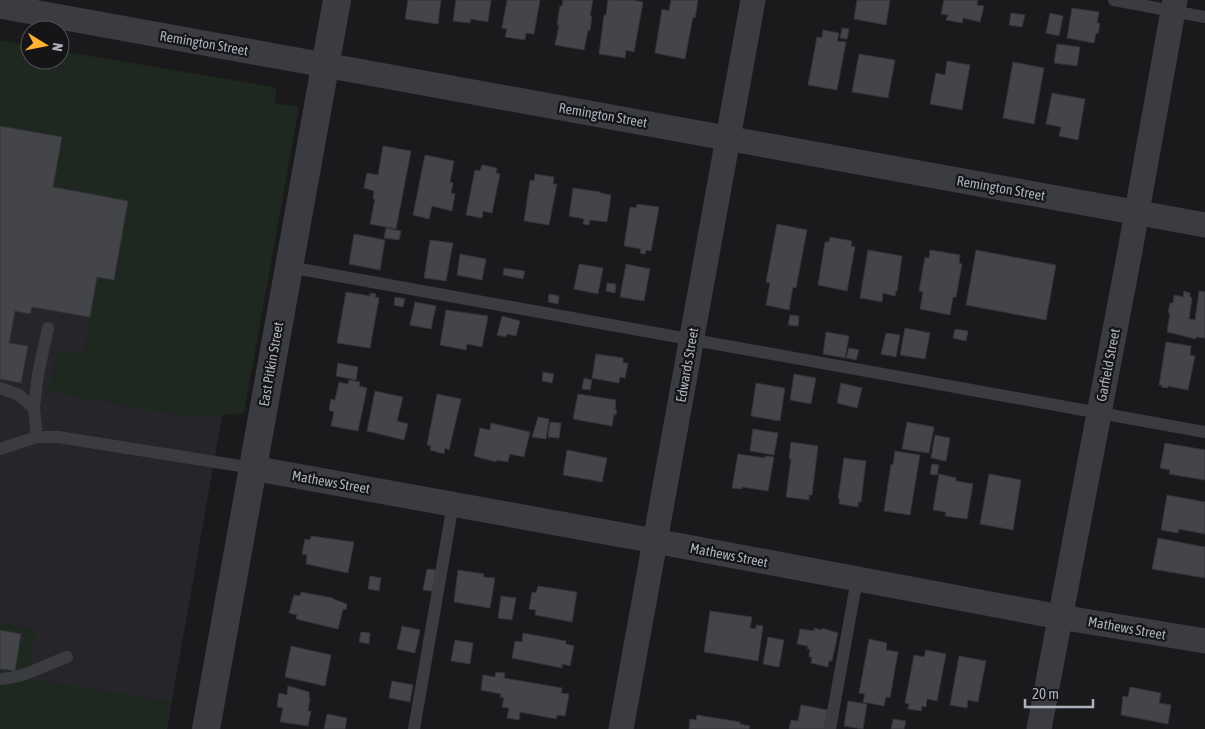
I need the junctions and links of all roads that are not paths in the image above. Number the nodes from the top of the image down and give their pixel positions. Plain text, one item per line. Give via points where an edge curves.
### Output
1 (337, 0) edge
2 (753, 0) edge
3 (1114, 0) edge
4 (1174, 5) edge
5 (0, 6) edge
6 (1205, 17) edge
7 (325, 64) junction
8 (728, 138) junction
9 (1137, 212) junction
10 (1205, 225) edge
11 (288, 267) junction
12 (48, 328) dead end
13 (691, 340) junction
14 (0, 388) edge
15 (34, 408) junction
16 (1099, 412) junction
17 (1205, 432) edge
18 (37, 437) junction
19 (0, 450) edge
20 (253, 468) junction
21 (453, 504) junction
22 (655, 541) junction
23 (857, 579) junction
24 (1060, 617) junction
25 (1205, 641) edge
26 (67, 657) dead end
27 (0, 679) edge
28 (206, 729) edge
29 (414, 729) edge
30 (620, 729) edge
31 (830, 729) edge
32 (1039, 729) edge

1 - 7 street, East Pitkin Street
2 - 8 street, Edwards Street
3 - 4 lane
4 - 6 lane
4 - 9 street, Garfield Street
5 - 7 street, Remington Street
7 - 8 street, Remington Street
7 - 11 street, East Pitkin Street
8 - 9 street, Remington Street
8 - 13 street, Edwards Street
9 - 10 street, Remington Street
9 - 16 street, Garfield Street
11 - 13 lane
11 - 20 street, East Pitkin Street
12 - 15 lane
13 - 16 lane
13 - 22 street, Edwards Street
14 - 15 lane via 19,395
15 - 18 lane
16 - 17 lane
16 - 24 street, Garfield Street
18 - 19 lane
18 - 20 lane via 58,437
20 - 21 street, Mathews Street
20 - 28 street, East Pitkin Street
21 - 22 street, Mathews Street
21 - 29 lane
22 - 23 street, Mathews Street
22 - 30 street, Edwards Street
23 - 24 street, Mathews Street
23 - 31 lane
24 - 25 street, Mathews Street
24 - 32 street, Garfield Street
26 - 27 lane via 22,676

